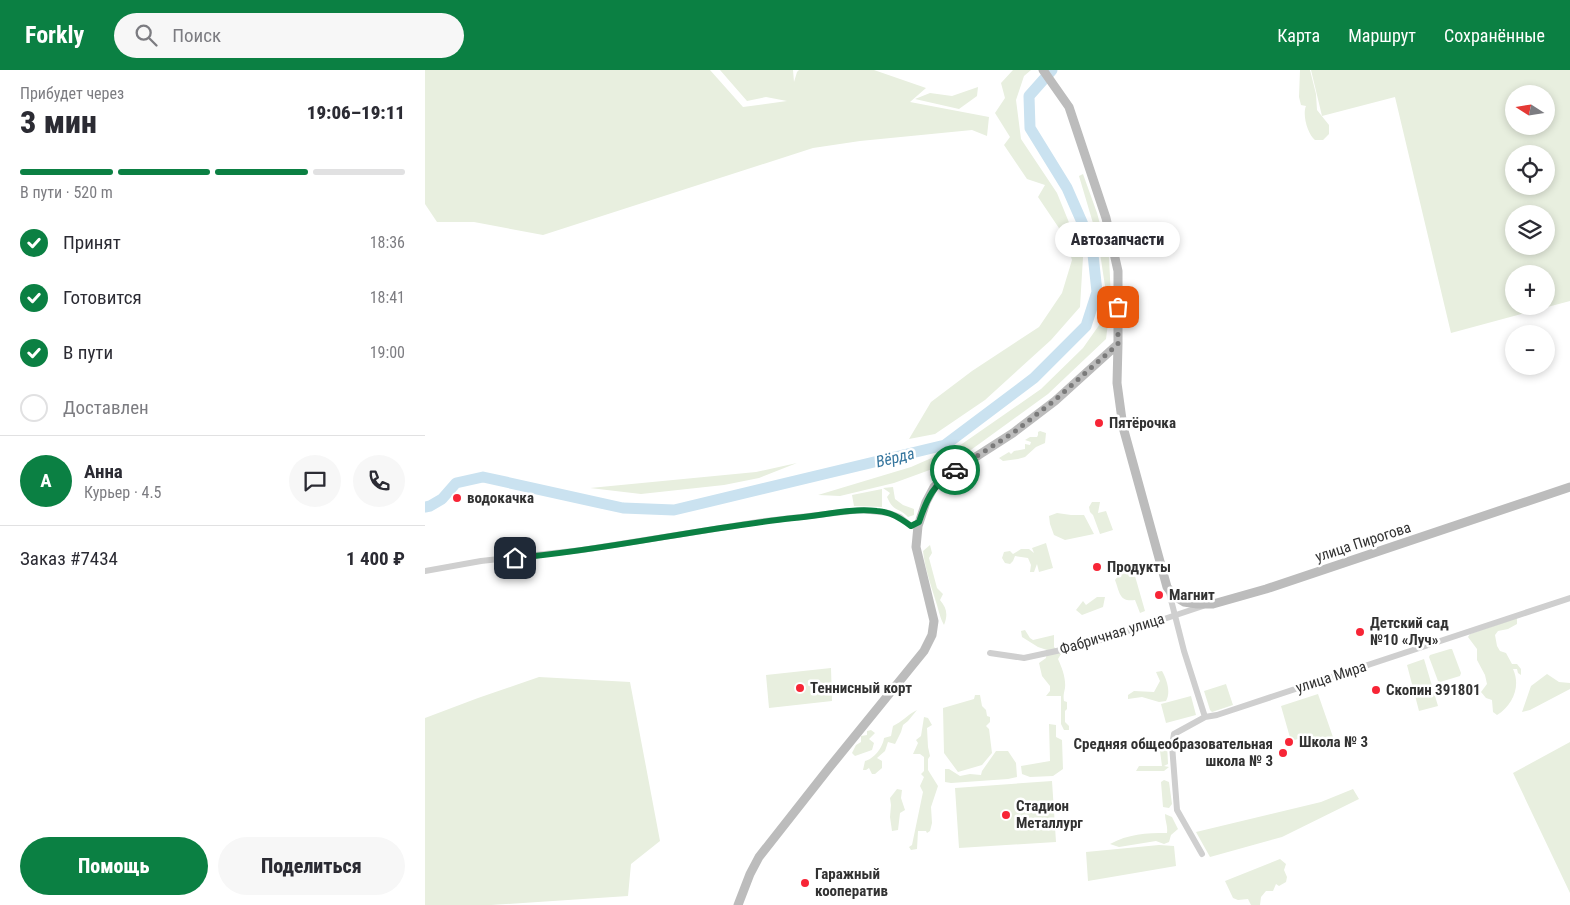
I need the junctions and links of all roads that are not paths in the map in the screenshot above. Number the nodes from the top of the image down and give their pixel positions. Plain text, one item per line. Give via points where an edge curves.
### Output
1 (1043, 70) edge
2 (1118, 344) junction
3 (1570, 487) edge
4 (919, 522) junction
5 (425, 570) edge
6 (1167, 587) junction
7 (1570, 598) edge
8 (1213, 604) junction
9 (1175, 615) junction
10 (989, 653) dead end
11 (1205, 717) junction
12 (1202, 854) dead end
13 (738, 905) edge

1 - 2 street via 1069,107 1106,218 1118,271
2 - 4 street via 1013,433 946,476 926,502
2 - 6 street via 1117,383 1123,427
3 - 8 street, улица Пирогова
4 - 5 street via 911,526 889,513 851,511
4 - 13 street via 916,547 934,621 932,635 924,651 759,857
6 - 8 street, улица Пирогова via 1185,602
6 - 9 street, Фабричная улица
7 - 11 street, улица Мира
8 - 9 street
9 - 10 street, Фабричная улица via 1089,644 1024,658
9 - 11 street, Фабричная улица
11 - 12 street via 1173,734 1172,745 1177,810

